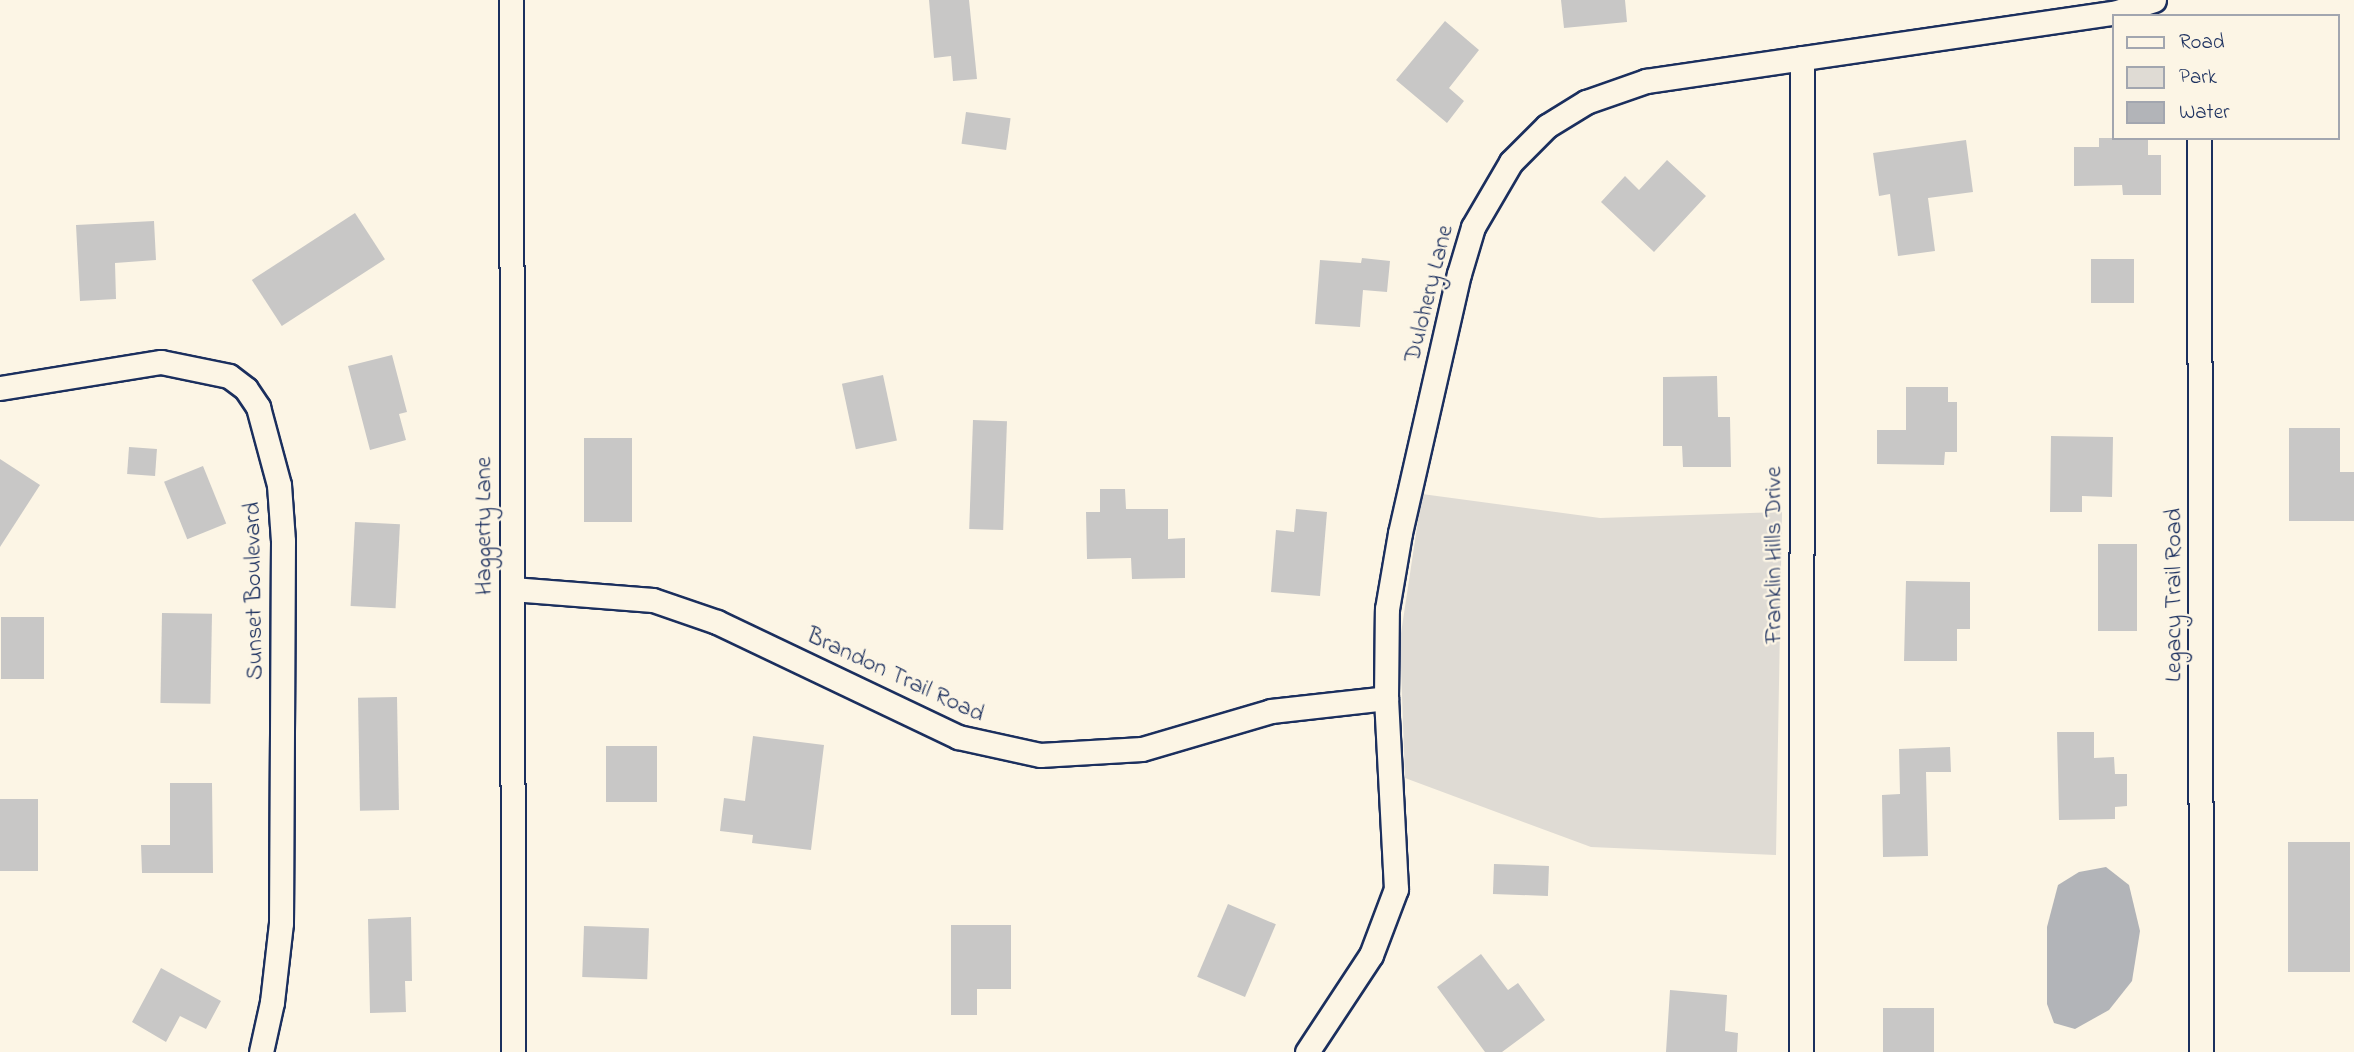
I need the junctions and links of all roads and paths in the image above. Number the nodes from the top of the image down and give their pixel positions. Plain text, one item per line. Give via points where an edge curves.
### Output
1 (511, 0) edge
2 (2155, 0) edge
3 (1801, 58) junction
4 (2199, 140) edge
5 (0, 388) edge
6 (512, 589) junction
7 (1386, 698) junction
8 (261, 1052) edge
9 (513, 1052) edge
10 (1307, 1052) edge
11 (1801, 1052) edge
12 (2201, 1052) edge

1 - 6 street, Haggerty Lane
2 - 3 street, Dulohery Lane via 2115,13
3 - 7 street, Dulohery Lane via 1646,81 1606,94 1547,126 1496,182 1473,227 1459,274 1399,533 1387,609
3 - 11 street, Franklin Hills Drive
4 - 12 street, Legacy Trail Road
5 - 8 street, Sunset Boulevard via 161,362 229,376 246,389 258,407 279,485 284,541 281,923
6 - 7 street, Brandon Trail Road via 653,600 718,621 958,737 1040,755 1142,749 1271,711
6 - 9 street, Haggerty Lane
7 - 10 street, Dulohery Lane via 1396,889 1371,955

